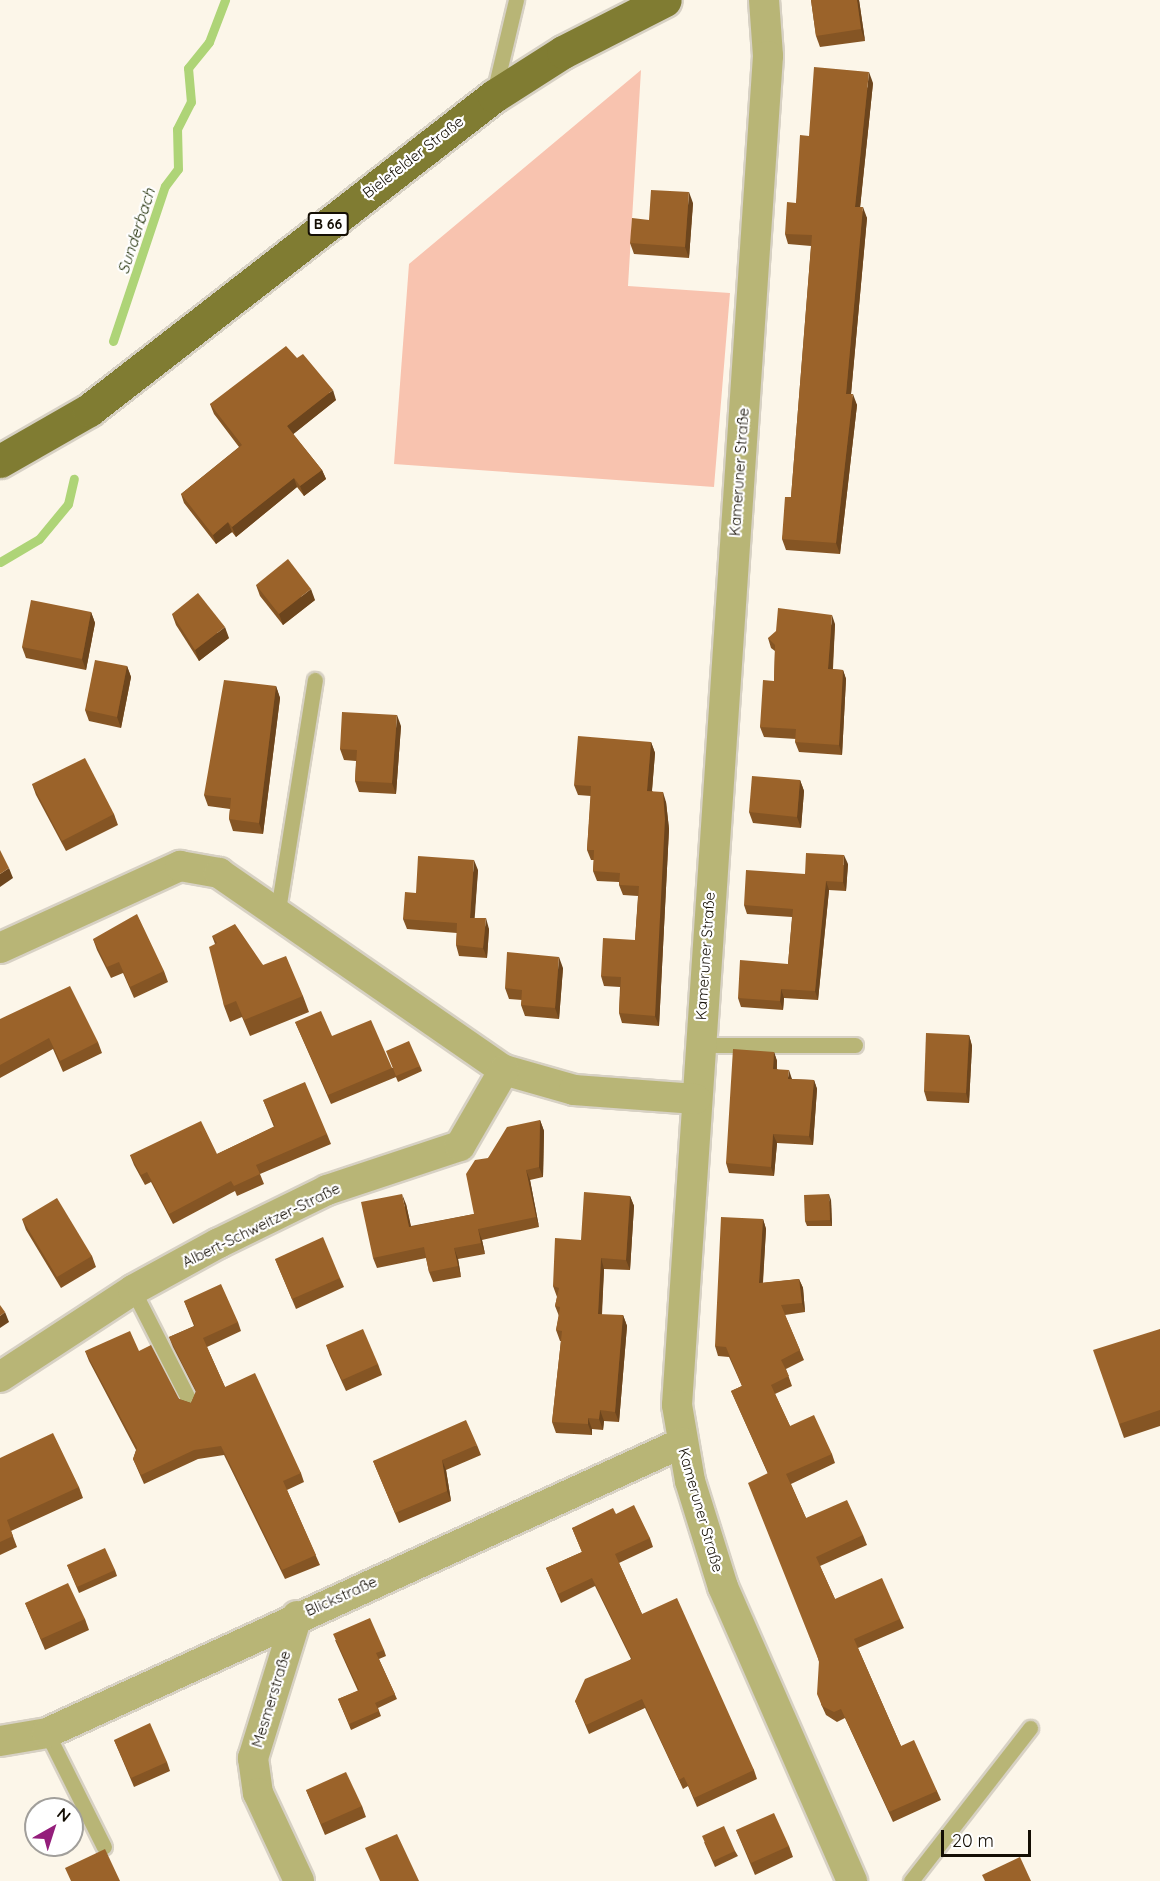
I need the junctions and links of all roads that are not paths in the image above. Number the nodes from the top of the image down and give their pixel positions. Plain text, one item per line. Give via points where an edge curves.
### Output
1 (516, 0) edge
2 (665, 0) edge
3 (764, 0) edge
4 (494, 96) junction
5 (0, 461) edge
6 (315, 681) dead end
7 (278, 910) junction
8 (0, 948) edge
9 (698, 1045) junction
10 (855, 1045) dead end
11 (504, 1070) junction
12 (696, 1099) junction
13 (133, 1290) junction
14 (0, 1377) edge
15 (190, 1404) edge
16 (682, 1443) junction
17 (297, 1616) junction
18 (1030, 1728) dead end
19 (47, 1733) junction
20 (0, 1741) edge
21 (104, 1848) edge
22 (299, 1881) edge
23 (852, 1881) edge
24 (911, 1881) edge

1 - 4 lane
2 - 4 main road, Bielefelder Straße / B 66 via 562,52
3 - 9 street, Kameruner Straße via 768,56
4 - 5 main road, Bielefelder Straße / B 66 via 89,410
6 - 7 lane
7 - 8 street via 219,873 180,866
7 - 11 street
9 - 10 lane
9 - 12 street, Kameruner Straße
11 - 12 street via 574,1090
11 - 13 street, Albert-Schweitzer-Straße via 460,1146 327,1190
12 - 16 street, Kameruner Straße via 677,1405
13 - 14 street, Albert-Schweitzer-Straße
13 - 15 lane
16 - 17 street, Blickstraße
16 - 23 street, Kameruner Straße via 723,1587
17 - 19 street, Blickstraße
17 - 22 street, Mesmerstraße via 253,1758 258,1793
18 - 24 lane
19 - 20 street, Blickstraße
19 - 21 lane

